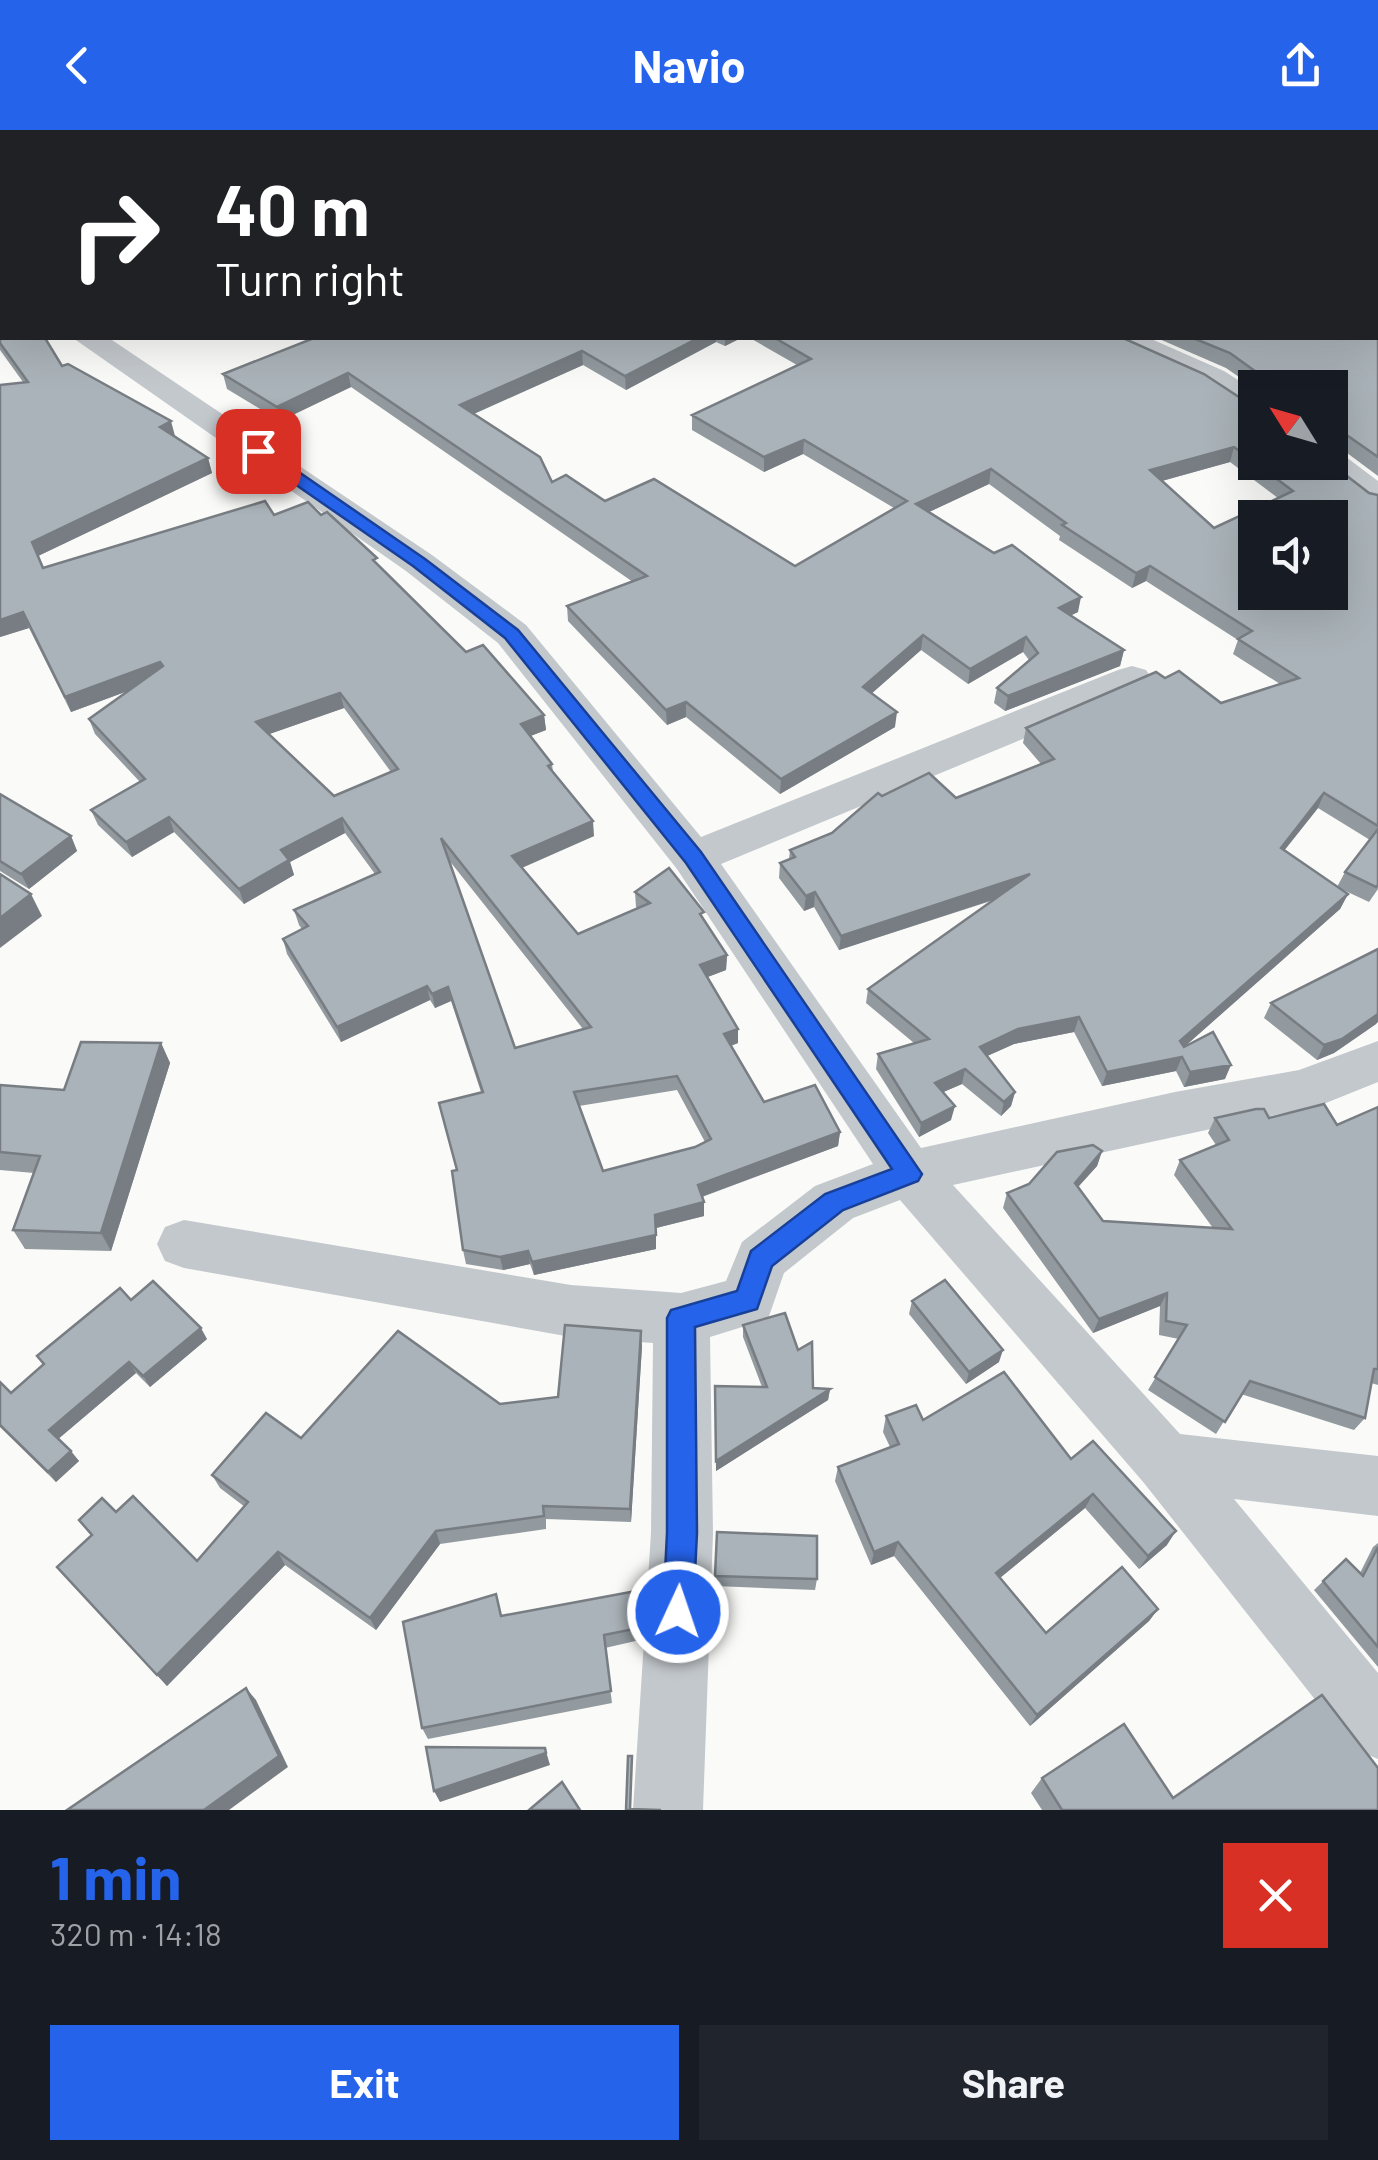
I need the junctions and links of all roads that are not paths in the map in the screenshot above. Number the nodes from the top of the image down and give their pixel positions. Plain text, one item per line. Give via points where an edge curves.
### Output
1 (93, 340) edge
2 (1129, 340) edge
3 (1238, 394) edge
4 (1348, 474) edge
5 (1378, 498) edge
6 (1132, 679) edge
7 (693, 858) junction
8 (1378, 1061) edge
9 (909, 1174) junction
10 (184, 1244) dead end
11 (681, 1318) junction
12 (1165, 1462) junction
13 (1378, 1486) edge
14 (1378, 1725) edge
15 (668, 1810) edge

1 - 7 street via 512,634
2 - 3 street
4 - 5 street
6 - 7 street
7 - 9 street
8 - 9 street via 1302,1090
9 - 11 street via 834,1202 760,1259 748,1301
9 - 12 street
10 - 11 street via 571,1311
11 - 15 street via 682,1533
12 - 13 street
12 - 14 street

